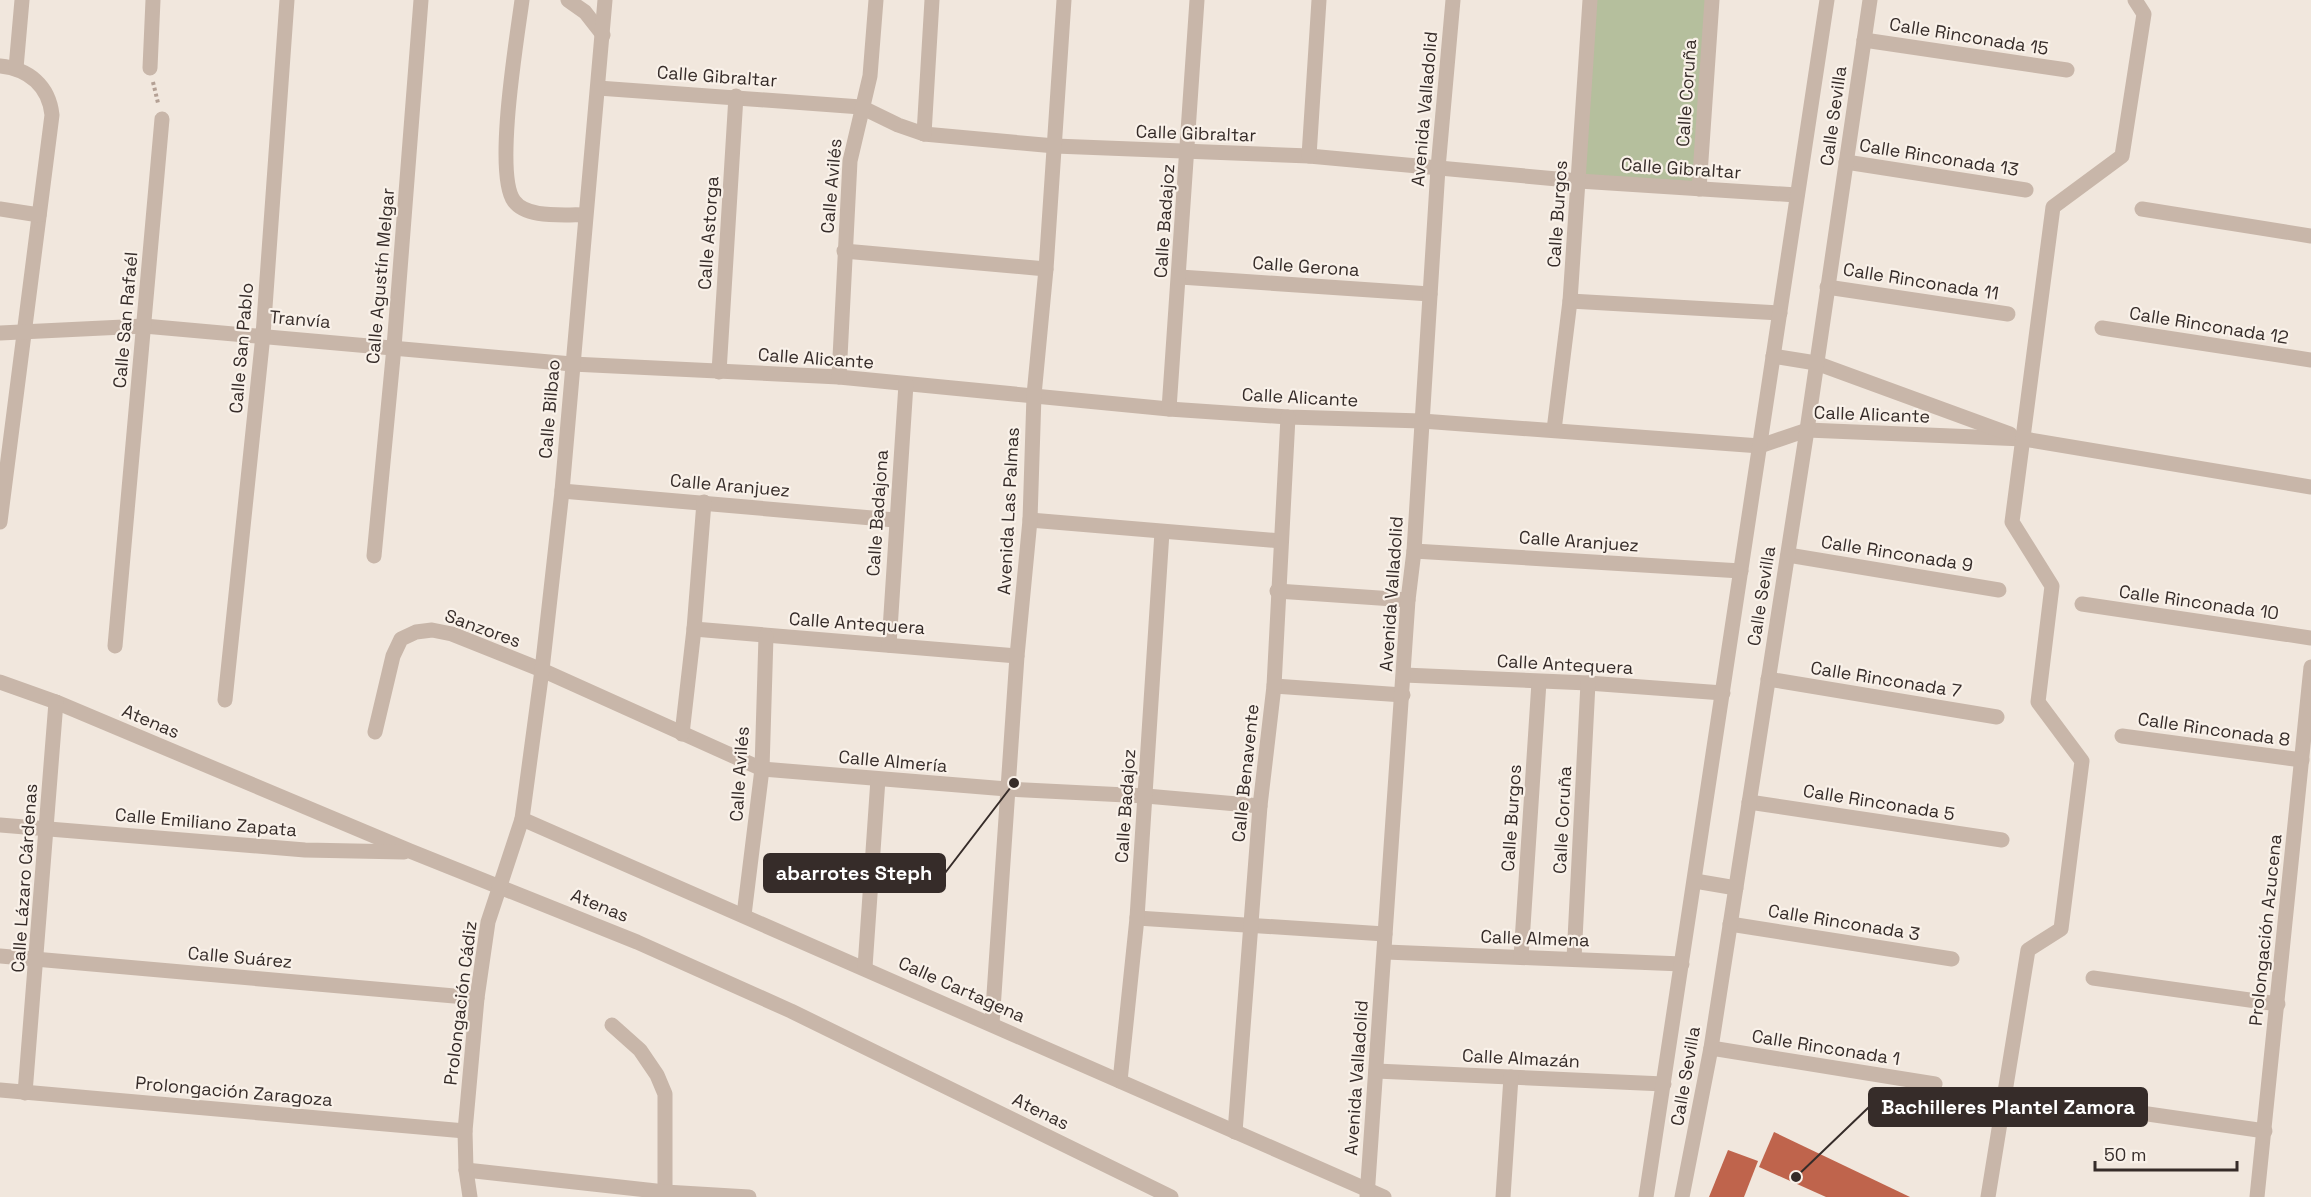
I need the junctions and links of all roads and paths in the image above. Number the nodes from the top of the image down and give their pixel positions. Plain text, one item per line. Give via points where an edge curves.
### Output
1 (21, 0) edge
2 (153, 0) edge
3 (287, 0) edge
4 (421, 0) edge
5 (522, 0) edge
6 (568, 0) edge
7 (605, 0) edge
8 (876, 0) edge
9 (932, 0) edge
10 (1064, 0) edge
11 (1197, 0) edge
12 (1319, 0) edge
13 (1453, 0) edge
14 (1590, 0) edge
15 (1712, 0) edge
16 (1827, 0) edge
17 (1870, 0) edge
18 (2134, 0) edge
19 (603, 35) junction
20 (1864, 40) junction
21 (8, 67) edge
22 (150, 68) joint
23 (2067, 70) dead end
24 (598, 88) junction
25 (736, 96) junction
26 (861, 107) junction
27 (162, 119) joint
28 (924, 134) junction
29 (1055, 146) junction
30 (1188, 153) junction
31 (1309, 156) junction
32 (1846, 162) junction
33 (1438, 168) junction
34 (1579, 181) junction
35 (1699, 189) junction
36 (2026, 190) dead end
37 (1797, 195) junction
38 (0, 209) edge
39 (2142, 209) dead end
40 (39, 215) junction
41 (584, 215) junction
42 (2311, 236) edge
43 (844, 251) junction
44 (1046, 269) junction
45 (1180, 277) junction
46 (1827, 287) junction
47 (1430, 294) junction
48 (1570, 301) junction
49 (1780, 313) junction
50 (2008, 314) dead end
51 (144, 326) junction
52 (2102, 328) dead end
53 (0, 333) edge
54 (24, 333) junction
55 (263, 335) junction
56 (394, 347) junction
57 (1773, 356) junction
58 (2311, 360) edge
59 (1816, 363) junction
60 (572, 364) junction
61 (719, 372) junction
62 (839, 377) junction
63 (906, 384) junction
64 (1034, 395) junction
65 (1169, 409) junction
66 (1288, 417) junction
67 (1422, 421) junction
68 (1554, 430) junction
69 (1807, 430) junction
70 (2024, 439) junction
71 (1760, 446) junction
72 (4, 475) edge
73 (2311, 487) edge
74 (562, 491) junction
75 (704, 502) junction
76 (895, 520) junction
77 (1030, 520) junction
78 (0, 522) edge
79 (1162, 532) junction
80 (1281, 541) junction
81 (1414, 551) junction
82 (1788, 555) junction
83 (374, 556) dead end
84 (1741, 571) junction
85 (1999, 590) dead end
86 (1277, 591) junction
87 (1408, 600) junction
88 (2082, 604) dead end
89 (694, 629) junction
90 (766, 636) junction
91 (2311, 638) edge
92 (115, 645) dead end
93 (889, 645) junction
94 (1017, 656) junction
95 (2311, 667) edge
96 (542, 670) junction
97 (1404, 675) junction
98 (1768, 679) junction
99 (0, 682) edge
100 (1539, 682) junction
101 (1588, 683) junction
102 (1274, 687) junction
103 (1723, 693) junction
104 (1403, 694) junction
105 (225, 700) dead end
106 (56, 702) junction
107 (1997, 717) dead end
108 (375, 732) dead end
109 (682, 735) junction
110 (2122, 736) dead end
111 (2302, 760) junction
112 (762, 769) junction
113 (878, 779) junction
114 (1007, 789) junction
115 (1146, 796) junction
116 (1749, 802) junction
117 (1260, 806) junction
118 (522, 819) junction
119 (0, 825) edge
120 (47, 829) junction
121 (2002, 840) dead end
122 (410, 852) junction
123 (1695, 882) junction
124 (499, 887) junction
125 (1736, 888) junction
126 (744, 915) junction
127 (1137, 918) junction
128 (1730, 924) junction
129 (1252, 925) junction
130 (1385, 934) junction
131 (1386, 952) junction
132 (0, 956) edge
133 (1521, 957) junction
134 (1952, 958) dead end
135 (38, 959) junction
136 (1574, 959) junction
137 (1682, 964) junction
138 (865, 967) junction
139 (2093, 978) dead end
140 (477, 998) junction
141 (2278, 1004) junction
142 (992, 1024) junction
143 (612, 1025) dead end
144 (1711, 1048) junction
145 (1376, 1071) junction
146 (1511, 1077) junction
147 (1120, 1081) junction
148 (1664, 1084) junction
149 (1935, 1084) dead end
150 (0, 1090) edge
151 (26, 1092) junction
152 (2079, 1104) dead end
153 (465, 1131) junction
154 (2265, 1131) junction
155 (1235, 1132) junction
156 (466, 1170) junction
157 (665, 1192) junction
158 (1367, 1194) edge
159 (470, 1197) edge
160 (749, 1197) edge
161 (1171, 1197) edge
162 (1384, 1197) edge
163 (1503, 1197) edge
164 (1646, 1197) edge
165 (1682, 1197) edge
166 (1988, 1197) edge
167 (2257, 1197) edge

1 - 21 street
2 - 22 street
3 - 55 street, Calle San Pablo
4 - 56 street, Calle Agustín Melgar
5 - 41 street via 506,142 507,188 514,202 536,213
6 - 19 street via 585,12
7 - 19 street, Calle Bilbao
8 - 26 street, Calle Avilés via 870,76
9 - 28 street
10 - 29 street, Avenida Las Palmas
11 - 30 street, Calle Badajoz
12 - 31 street
13 - 33 street, Avenida Valladolid
14 - 34 street, Calle Burgos
15 - 35 street, Calle Coruña
16 - 37 street, Calle Sevilla
17 - 20 street, Calle Sevilla
18 - 70 street via 2144,14 2122,156 2053,207
19 - 24 street, Calle Bilbao
20 - 23 street, Calle Rinconada 15
20 - 32 street, Calle Sevilla
21 - 40 street via 35,79 50,100 52,116
22 - 27 path
24 - 25 street, Calle Gibraltar
24 - 41 street, Calle Bilbao
25 - 26 street, Calle Gibraltar
25 - 61 street, Calle Astorga
26 - 28 street, Calle Gibraltar
26 - 43 street, Calle Avilés via 850,161
27 - 51 street, Calle San Rafaél
28 - 29 street, Calle Gibraltar
29 - 30 street, Calle Gibraltar
29 - 44 street, Avenida Las Palmas
30 - 31 street, Calle Gibraltar
30 - 45 street, Calle Badajoz
31 - 33 street, Calle Gibraltar
32 - 36 street, Calle Rinconada 13
32 - 46 street, Calle Sevilla
33 - 34 street, Calle Gibraltar
33 - 47 street, Avenida Valladolid
34 - 35 street, Calle Gibraltar
34 - 48 street, Calle Burgos
35 - 37 street, Calle Gibraltar
37 - 49 street, Calle Sevilla
38 - 40 street
39 - 42 street
40 - 54 street
41 - 60 street, Calle Bilbao
43 - 44 street
43 - 62 street, Calle Avilés
44 - 64 street, Avenida Las Palmas
45 - 47 street, Calle Gerona
45 - 65 street, Calle Badajoz
46 - 50 street, Calle Rinconada 11
46 - 59 street, Calle Sevilla
47 - 67 street, Avenida Valladolid
48 - 49 street
48 - 68 street, Calle Burgos
49 - 57 street, Calle Sevilla
51 - 54 street, Tranvía
51 - 55 street, Tranvía
51 - 92 street, Calle San Rafaél
52 - 58 street, Calle Rinconada 12
53 - 54 street, Tranvía
54 - 72 street
55 - 56 street, Tranvía
55 - 105 street, Calle San Pablo
56 - 60 street, Tranvía
56 - 83 street, Calle Agustín Melgar
57 - 59 street, Calle Alicante
57 - 71 street, Calle Sevilla
59 - 69 street, Calle Sevilla
59 - 70 street, Calle Alicante
60 - 61 street, Calle Alicante
60 - 74 street, Calle Bilbao
61 - 62 street, Calle Alicante
62 - 63 street, Calle Alicante
63 - 64 street, Calle Alicante
63 - 76 street, Calle Badajona
64 - 65 street, Calle Alicante
64 - 77 street, Avenida Las Palmas
65 - 66 street, Calle Alicante
66 - 67 street, Calle Alicante
66 - 80 street, Calle Benavente
67 - 68 street, Calle Alicante
67 - 81 street, Avenida Valladolid
68 - 71 street, Calle Alicante
69 - 70 street, Calle Alicante
69 - 71 street, Calle Alicante
69 - 82 street, Calle Sevilla
70 - 73 street, Calle Alicante
70 - 166 street via 2012,522 2052,586 2038,702 2082,761 2061,929 2028,950
71 - 84 street, Calle Sevilla
72 - 78 street
74 - 75 street, Calle Aranjuez
74 - 96 street, Calle Bilbao
75 - 76 street, Calle Aranjuez
75 - 89 street
76 - 93 street, Calle Badajona
77 - 79 street
77 - 94 street, Avenida Las Palmas
79 - 80 street
79 - 115 street, Calle Badajoz
80 - 86 street, Calle Benavente
81 - 84 street, Calle Aranjuez
81 - 87 street, Avenida Valladolid
82 - 85 street, Calle Rinconada 9
82 - 98 street, Calle Sevilla
84 - 103 street, Calle Sevilla
86 - 87 street
86 - 102 street, Calle Benavente
87 - 97 street, Avenida Valladolid
88 - 91 street, Calle Rinconada 10
89 - 90 street, Calle Antequera
89 - 109 street
90 - 93 street, Calle Antequera
90 - 112 street, Calle Avilés
93 - 94 street, Calle Antequera
94 - 114 street, Avenida Las Palmas
95 - 111 street, Prolongación Azucena
96 - 108 street, Sanzores via 452,634 416,632 401,639 393,656
96 - 109 street, Calle Almería
96 - 118 street, Calle Bilbao
97 - 100 street, Calle Antequera
97 - 104 street, Avenida Valladolid
98 - 107 street, Calle Rinconada 7
98 - 116 street, Calle Sevilla
99 - 106 street, Atenas
100 - 101 street, Calle Antequera
100 - 133 street, Calle Burgos
101 - 103 street, Calle Antequera
101 - 136 street, Calle Coruña
102 - 104 street
102 - 117 street, Calle Benavente
103 - 123 street, Calle Sevilla
104 - 130 street, Avenida Valladolid
106 - 120 street, Calle Lázaro Cárdenas
106 - 122 street, Atenas
109 - 112 street, Calle Almería
110 - 111 street, Calle Rinconada 8
111 - 141 street, Prolongación Azucena
112 - 113 street, Calle Almería
112 - 126 street, Calle Avilés
113 - 114 street, Calle Almería
113 - 138 street
114 - 115 street, Calle Almería
114 - 142 street, Avenida Las Palmas
115 - 117 street, Calle Almería
115 - 127 street, Calle Badajoz
116 - 121 street, Calle Rinconada 5
116 - 125 street, Calle Sevilla
117 - 129 street, Calle Benavente
118 - 124 street, Prolongación Cádiz
118 - 126 street, Calle Cartagena
119 - 120 street, Calle Emiliano Zapata
120 - 122 street, Calle Emiliano Zapata via 305,850
120 - 135 street, Calle Lázaro Cárdenas
122 - 124 street, Atenas
123 - 125 street
123 - 137 street, Calle Sevilla
124 - 140 street, Prolongación Cádiz via 488,922
124 - 161 street, Atenas via 626,937 791,1011
125 - 128 street, Calle Sevilla
126 - 138 street, Calle Cartagena
127 - 129 street
127 - 147 street, Calle Badajoz
128 - 134 street, Calle Rinconada 3
128 - 144 street, Calle Sevilla
129 - 130 street
129 - 155 street, Calle Benavente
130 - 131 street, Avenida Valladolid
131 - 133 street, Calle Almena
131 - 145 street, Avenida Valladolid
132 - 135 street, Calle Suárez
133 - 136 street, Calle Almena
135 - 140 street, Calle Suárez
135 - 151 street, Calle Lázaro Cárdenas
136 - 137 street, Calle Almena
137 - 148 street, Calle Sevilla
138 - 142 street, Calle Cartagena
139 - 141 street
140 - 153 street, Prolongación Cádiz
141 - 154 street, Prolongación Azucena
142 - 147 street, Calle Cartagena
143 - 157 street via 640,1050 665,1094
144 - 149 street, Calle Rinconada 1
144 - 165 street, Calle Sevilla
145 - 146 street, Calle Almazán
145 - 158 street, Avenida Valladolid
146 - 148 street, Calle Almazán
146 - 163 street
147 - 155 street, Calle Cartagena
148 - 164 street, Calle Sevilla
150 - 151 street, Prolongación Zaragoza
151 - 153 street, Prolongación Zaragoza
152 - 154 street
153 - 156 street, Prolongación Cádiz
154 - 167 street, Prolongación Azucena
155 - 158 street, Calle Cartagena
156 - 157 street
156 - 159 street, Prolongación Cádiz
157 - 160 street
158 - 162 street, Calle Cartagena

